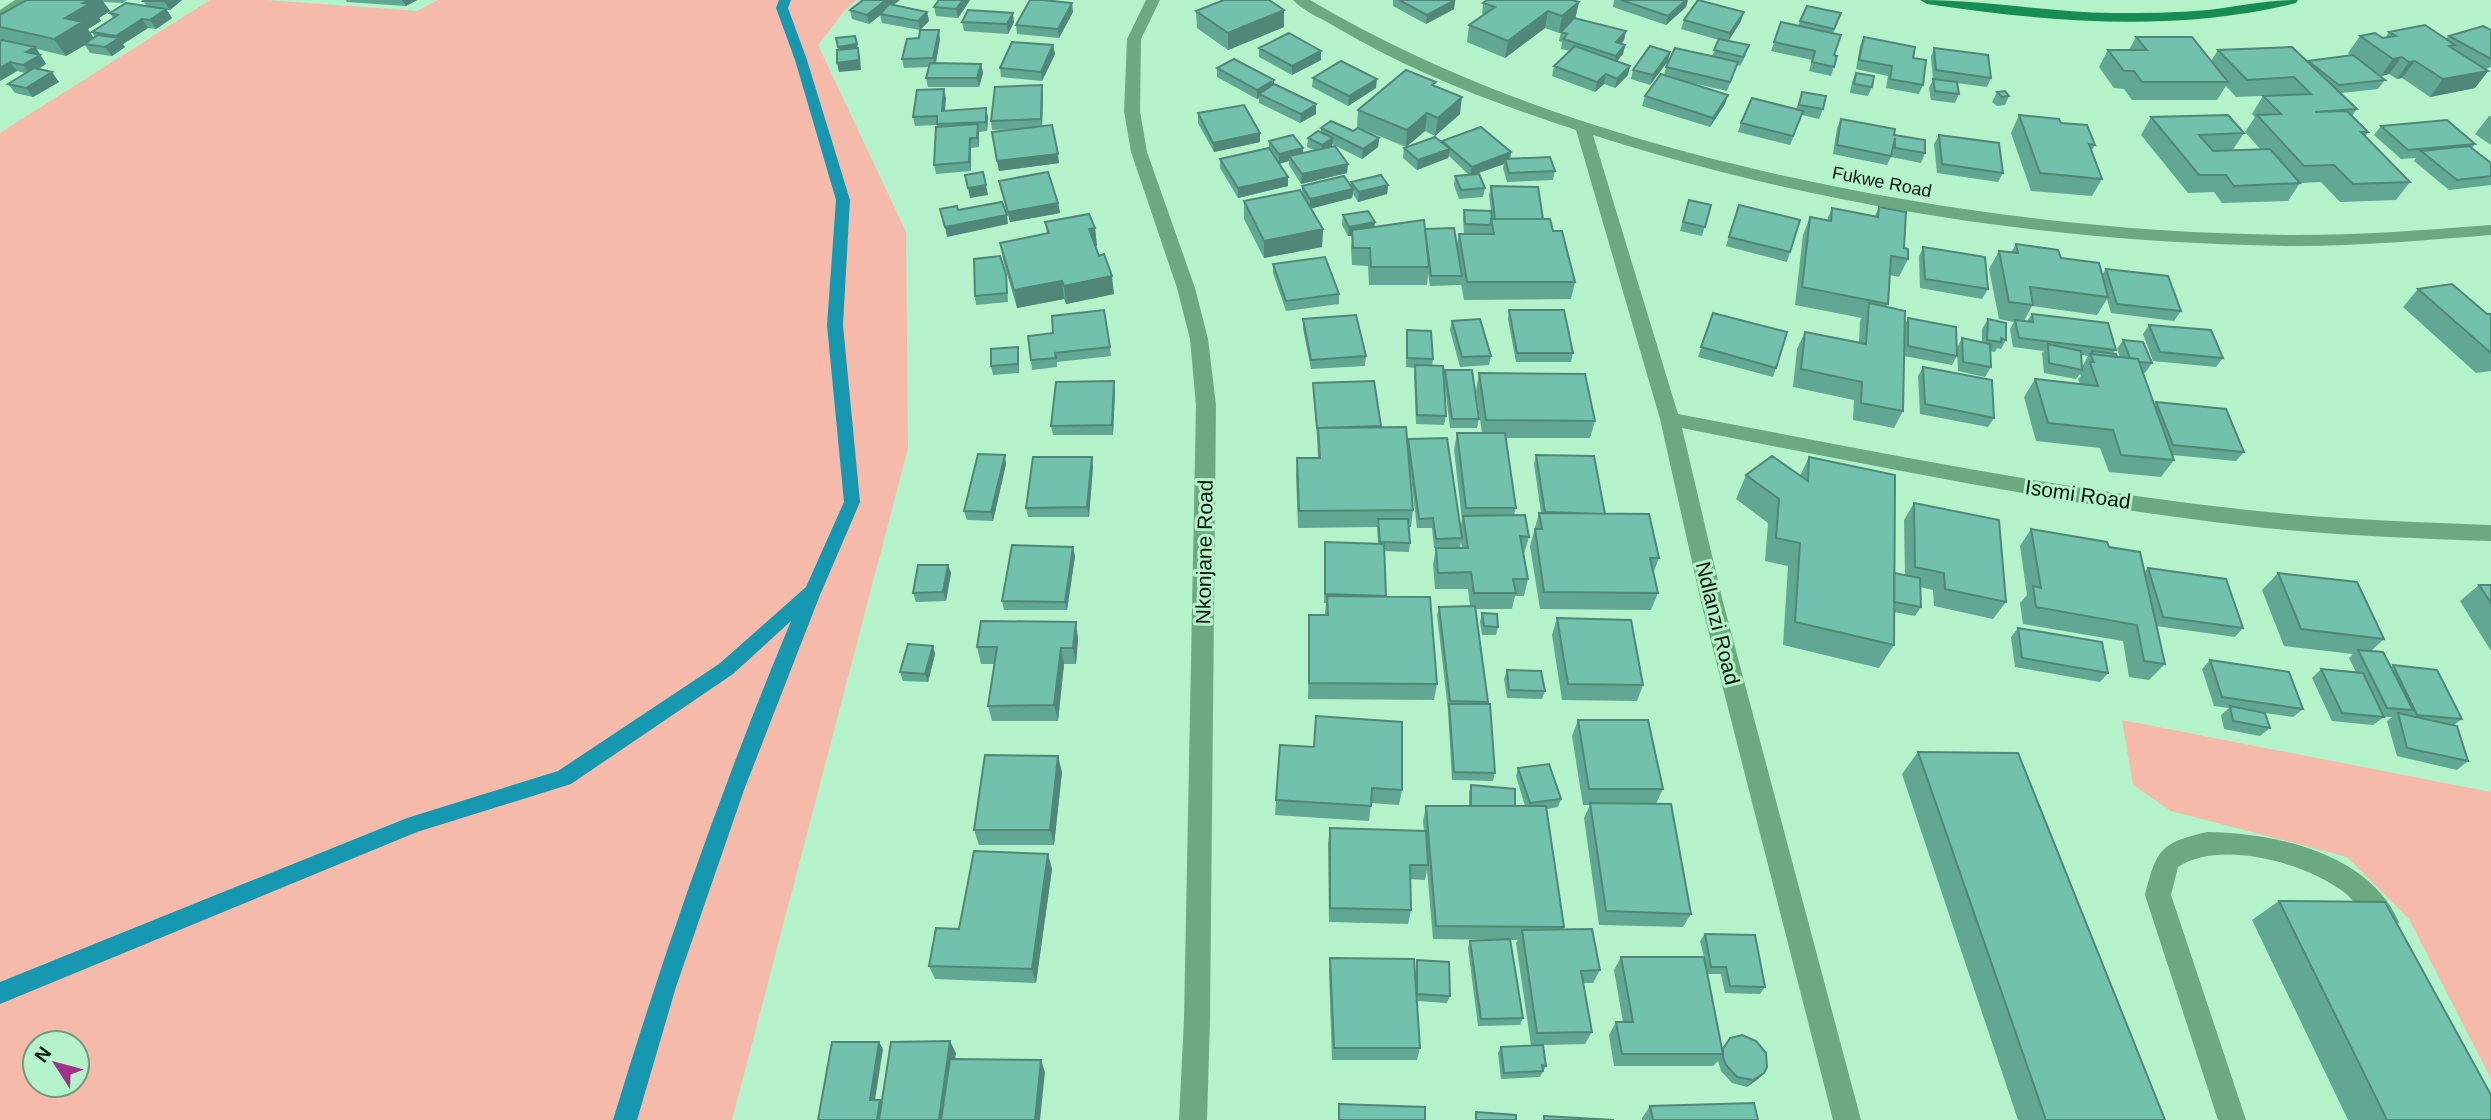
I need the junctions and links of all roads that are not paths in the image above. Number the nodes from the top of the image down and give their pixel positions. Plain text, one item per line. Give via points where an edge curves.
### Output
1 (25, 0) edge
2 (1153, 0) edge
3 (1300, 0) edge
4 (1927, 0) edge
5 (2291, 0) edge
6 (0, 16) edge
7 (1583, 127) junction
8 (2491, 230) edge
9 (1670, 419) junction
10 (2491, 533) edge
11 (2400, 943) edge
12 (1193, 1120) edge
13 (1847, 1120) edge
14 (2232, 1120) edge

1 - 6 street
2 - 12 street, Nkonjane Road via 1134,39 1132,110 1139,152 1199,339 1206,405
3 - 7 street, Fukwe Road via 1463,83
4 - 5 main road via 2089,15 2198,14
7 - 8 street, Fukwe Road via 1777,180 1975,219 2244,241 2416,238
7 - 9 street, Ndlanzi Road
9 - 10 street, Isomi Road via 2015,484 2187,509 2334,526
9 - 13 street, Ndlanzi Road via 1716,616
11 - 14 street via 2354,885 2323,866 2277,850 2240,844 2208,844 2180,851 2168,860 2158,895

